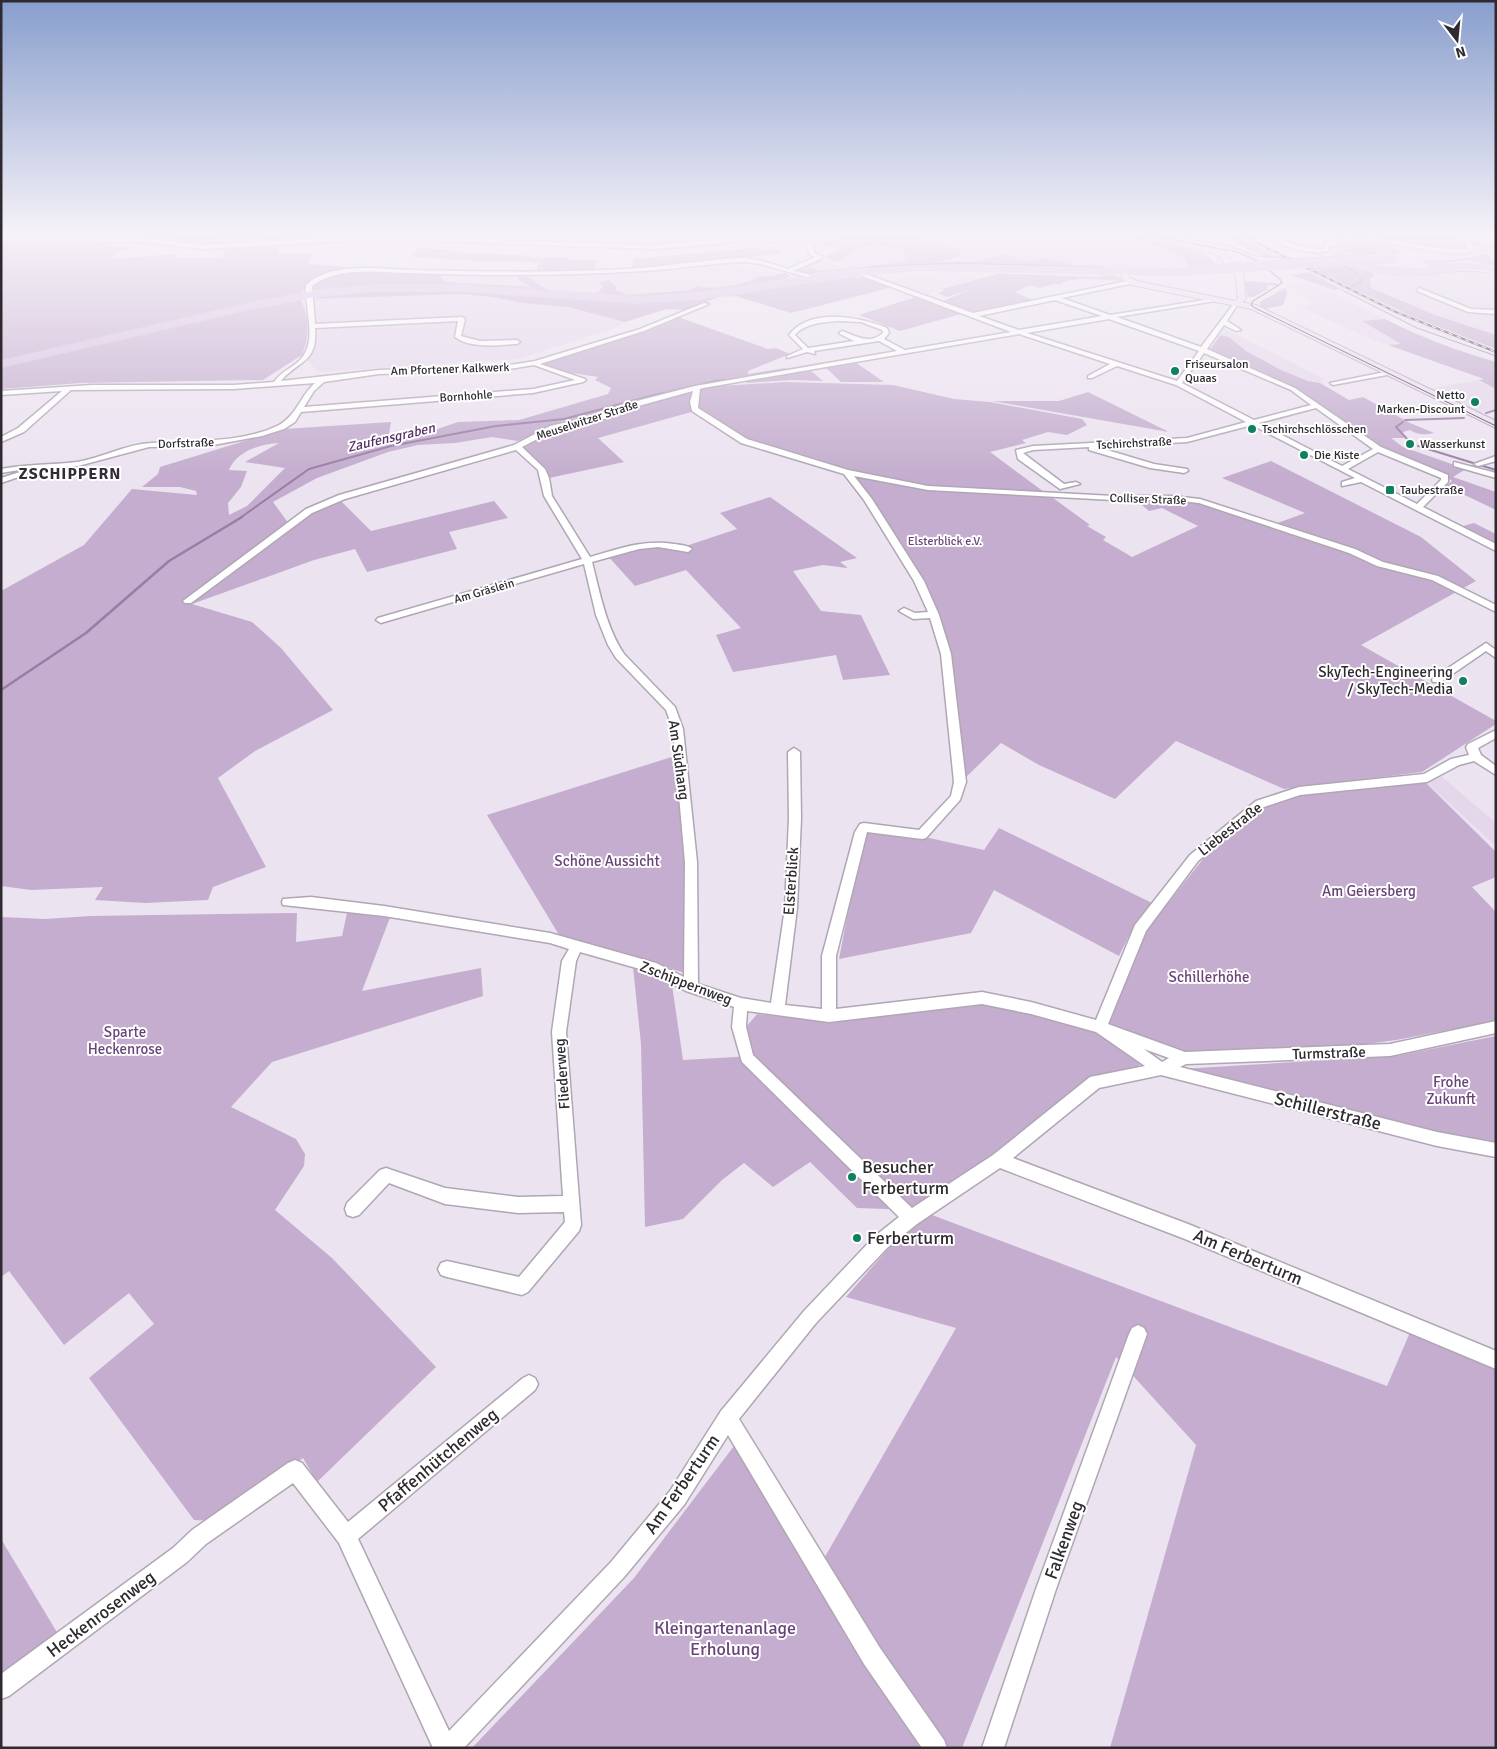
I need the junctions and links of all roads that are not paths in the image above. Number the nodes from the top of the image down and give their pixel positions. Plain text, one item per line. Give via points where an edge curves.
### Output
1 (210, 315) edge
2 (311, 315) edge
3 (679, 315) joint
4 (971, 315) edge
5 (1101, 315) edge
6 (1122, 315) edge
7 (1229, 315) edge
8 (1269, 315) edge
9 (1108, 317) junction
10 (692, 318) dead end
11 (1224, 322) junction
12 (313, 326) junction
13 (1238, 330) dead end
14 (1018, 332) junction
15 (842, 333) dead end
16 (880, 339) junction
17 (518, 342) dead end
18 (861, 342) junction
19 (807, 350) junction
20 (1203, 350) junction
21 (904, 352) junction
22 (820, 356) dead end
23 (789, 357) dead end
24 (536, 363) junction
25 (1, 364) edge
26 (1116, 364) junction
27 (1389, 373) junction
28 (1090, 377) dead end
29 (322, 380) junction
30 (1333, 383) dead end
31 (276, 384) junction
32 (1178, 384) junction
33 (697, 387) junction
34 (69, 389) junction
35 (1, 393) edge
36 (1316, 406) junction
37 (298, 410) junction
38 (1252, 423) junction
39 (1496, 425) edge
40 (1, 440) edge
41 (1084, 446) junction
42 (517, 447) junction
43 (1378, 449) junction
44 (1496, 458) edge
45 (1457, 464) dead end
46 (1478, 464) dead end
47 (1342, 469) junction
48 (1184, 470) dead end
49 (1, 471) edge
50 (848, 472) junction
51 (1, 475) edge
52 (1496, 476) edge
53 (1362, 479) junction
54 (1, 481) edge
55 (1076, 484) dead end
56 (1345, 484) dead end
57 (1418, 508) junction
58 (1496, 548) edge
59 (688, 549) dead end
60 (587, 560) junction
61 (188, 601) dead end
62 (1496, 609) edge
63 (904, 610) dead end
64 (934, 615) junction
65 (381, 620) dead end
66 (1496, 655) edge
67 (1437, 680) dead end
68 (1496, 733) edge
69 (794, 752) dead end
70 (1476, 757) junction
71 (1496, 771) edge
72 (288, 902) dead end
73 (576, 947) junction
74 (691, 987) junction
75 (741, 1004) junction
76 (777, 1010) junction
77 (829, 1016) junction
78 (1100, 1027) junction
79 (1496, 1027) edge
80 (1185, 1058) junction
81 (1161, 1069) junction
82 (1496, 1150) edge
83 (999, 1160) junction
84 (572, 1204) junction
85 (353, 1210) dead end
86 (911, 1218) junction
87 (447, 1269) dead end
88 (1138, 1334) dead end
89 (1496, 1360) edge
90 (530, 1384) dead end
91 (728, 1418) junction
92 (346, 1536) junction
93 (1, 1688) edge
94 (447, 1748) edge
95 (936, 1748) edge
96 (993, 1748) edge

1 - 25 main road
2 - 12 street
3 - 10 street
3 - 24 street, Am Pfortener Kalkwerk
4 - 14 street
5 - 9 street
6 - 9 street, Meuselwitzer Straße
7 - 11 street
8 - 27 main road
9 - 14 street, Meuselwitzer Straße
9 - 20 street
11 - 13 street
11 - 20 street
12 - 17 street via 462,319 458,337 465,340 494,344
12 - 31 street via 305,358 280,375
14 - 21 street, Meuselwitzer Straße
14 - 26 street
15 - 18 street
16 - 18 street
16 - 19 street via 886,333 884,329 866,321 838,318 802,325 794,330 792,335
16 - 21 street
18 - 19 street
19 - 22 street
19 - 23 street
20 - 32 street
20 - 36 street via 1293,389
21 - 33 street, Meuselwitzer Straße
24 - 29 street, Am Pfortener Kalkwerk via 503,368 380,372
24 - 37 street, Bornhohle via 583,380 532,391
26 - 28 street
26 - 32 street
27 - 30 street
27 - 39 main road
29 - 31 street, Am Pfortener Kalkwerk
29 - 37 street
31 - 34 street, Am Pfortener Kalkwerk
32 - 38 street
33 - 42 street, Meuselwitzer Straße via 553,428
33 - 50 street, Colliser Straße via 696,408 744,441
34 - 35 street, Am Pfortener Kalkwerk
34 - 40 street via 21,430
36 - 38 street, Tschirchstraße
36 - 43 street
37 - 49 street, Dorfstraße via 292,420 281,427 233,440 208,444 149,445 78,464
38 - 41 street, Tschirchstraße via 1187,440
38 - 47 street
41 - 48 street via 1154,466
41 - 55 street, Tschirchstraße via 1034,448 1019,452 1021,457 1063,487
42 - 60 street, Am Südhang via 542,469 548,496
42 - 61 street, Meuselwitzer Straße via 342,497 309,511
43 - 47 street
43 - 57 street via 1445,477
44 - 46 street
45 - 52 street
47 - 53 street
50 - 62 street, Colliser Straße via 956,491 1200,501 1300,533 1380,564 1435,578
50 - 64 street via 919,581
51 - 54 street via 23,474
53 - 56 street
53 - 57 street
57 - 58 street
59 - 60 street via 644,545
60 - 65 street, Am Gräslein
60 - 74 street, Am Südhang via 601,615 613,645 671,709 678,729 691,862
63 - 64 street via 913,616
64 - 77 street via 946,654 960,782 956,797 922,835 864,827 859,835 829,956
66 - 67 street via 1486,646
68 - 70 street via 1472,747
69 - 76 street, Elsterblick via 791,908
70 - 71 street
70 - 78 street, Liebestraße via 1455,762 1427,778 1299,791 1260,804 1194,858 1140,929
72 - 73 street, Zschippernweg via 384,911 550,938
73 - 74 street, Zschippernweg via 651,967
73 - 84 street, Fliederweg via 569,961 559,1032
74 - 75 street, Zschippernweg
75 - 76 street, Zschippernweg
75 - 86 street via 739,1026 747,1058
76 - 77 street, Zschippernweg
77 - 78 street, Zschippernweg via 982,998
78 - 80 street
78 - 81 street, Zschippernweg
79 - 80 street, Turmstraße via 1390,1050
80 - 81 street, Turmstraße
81 - 82 street, Schillerstraße via 1437,1139
81 - 83 street, Am Ferberturm via 1095,1082
83 - 86 street, Am Ferberturm
83 - 89 street, Am Ferberturm via 1188,1232
84 - 85 street via 518,1205 444,1196 386,1174
84 - 87 street, Fliederweg via 573,1225 522,1286
86 - 91 street, Am Ferberturm via 881,1242 810,1317
88 - 96 street, Falkenweg via 1046,1589
90 - 92 street, Pfaffenhütchenweg
91 - 94 street, Am Ferberturm via 677,1498 618,1569
91 - 95 street via 872,1656
92 - 93 street, Heckenrosenweg via 295,1470 199,1537 180,1555
92 - 94 street

